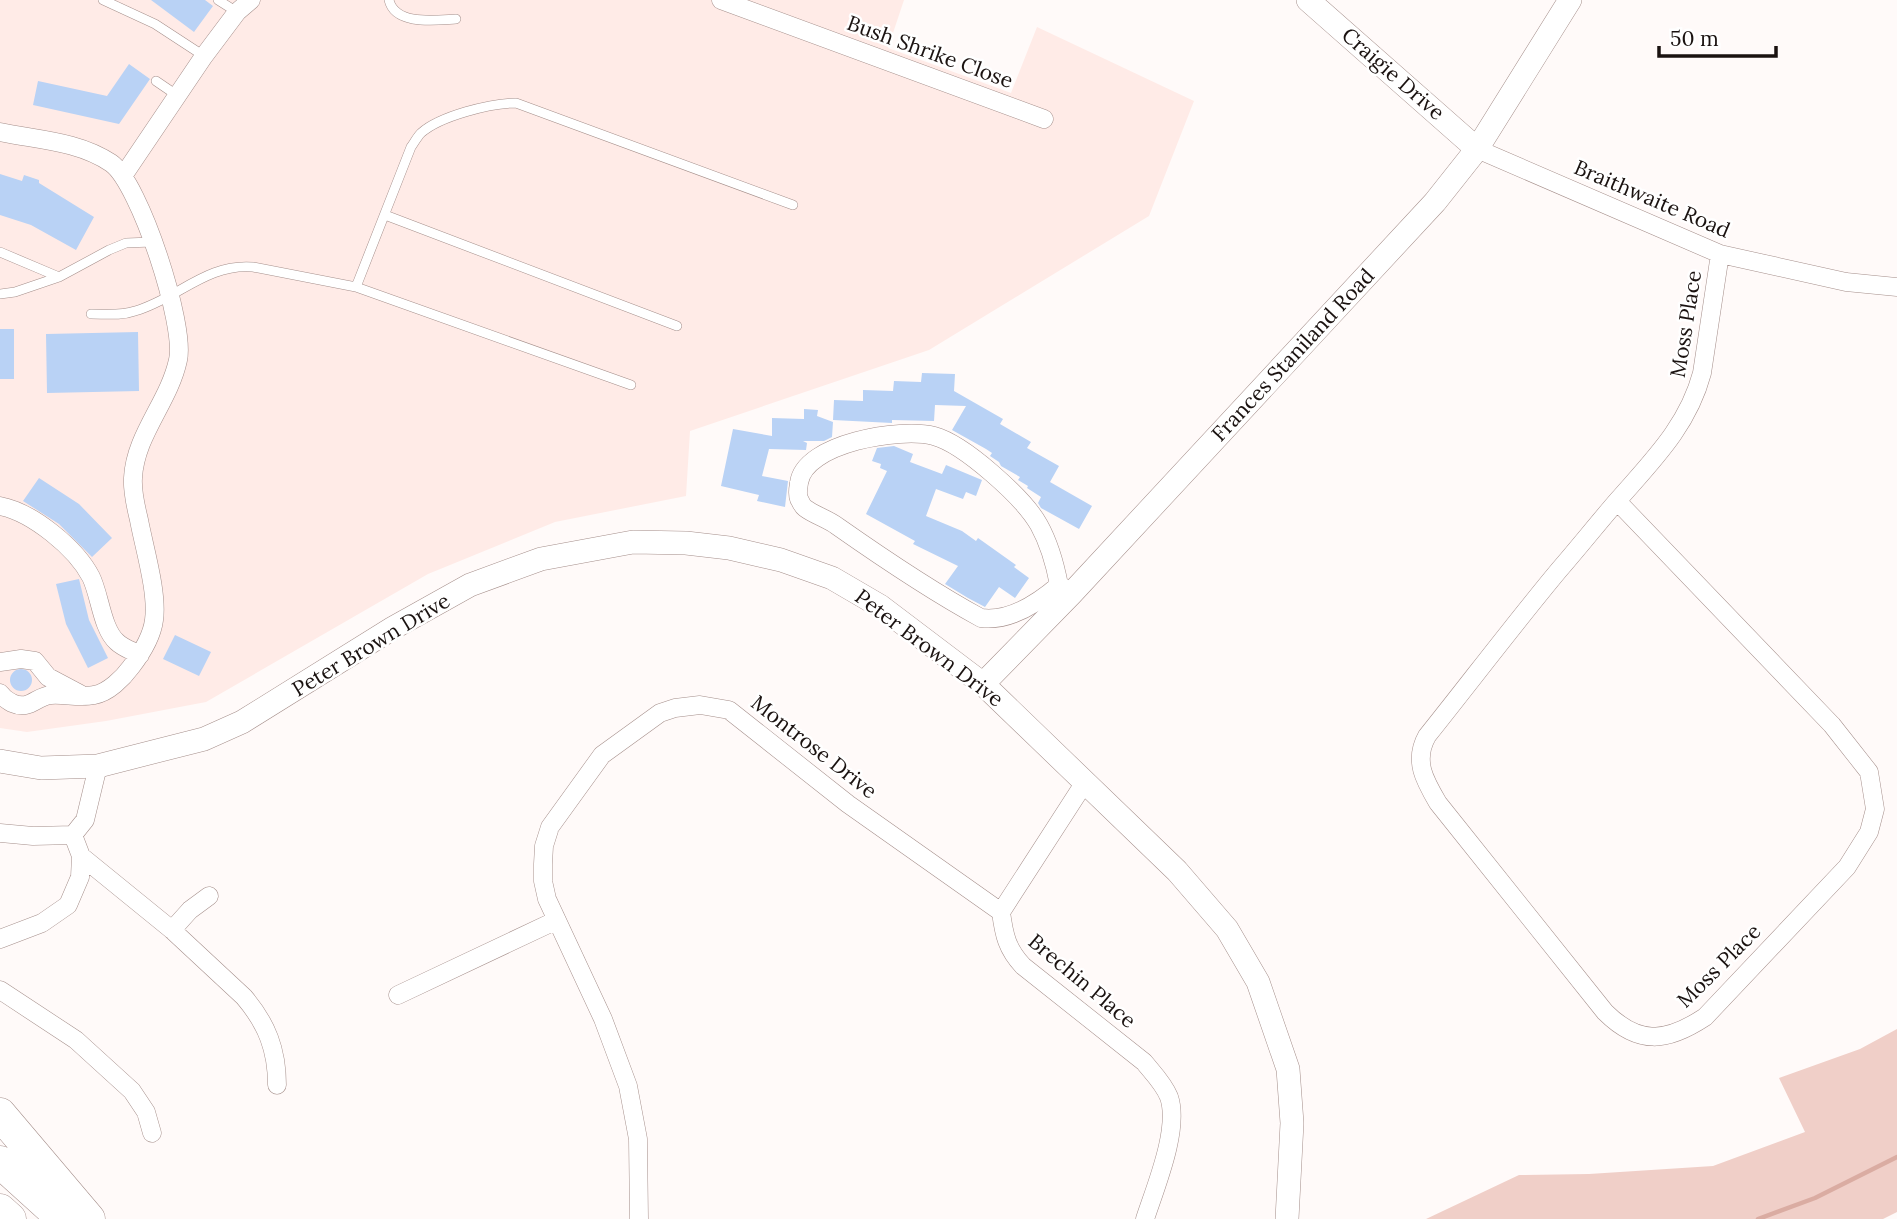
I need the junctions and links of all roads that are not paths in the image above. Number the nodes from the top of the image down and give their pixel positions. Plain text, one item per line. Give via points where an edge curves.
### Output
1 (103, 0) edge
2 (218, 0) edge
3 (251, 0) edge
4 (389, 0) edge
5 (721, 0) edge
6 (1308, 0) edge
7 (1570, 0) edge
8 (237, 12) junction
9 (456, 19) dead end
10 (204, 56) junction
11 (156, 81) dead end
12 (177, 96) junction
13 (1044, 119) dead end
14 (0, 132) edge
15 (1477, 149) junction
16 (123, 176) junction
17 (793, 205) dead end
18 (385, 215) junction
19 (152, 242) junction
20 (0, 252) edge
21 (1720, 254) junction
22 (59, 277) junction
23 (356, 287) junction
24 (1897, 287) edge
25 (0, 294) edge
26 (170, 297) junction
27 (91, 314) dead end
28 (677, 326) dead end
29 (631, 386) dead end
30 (1617, 501) junction
31 (0, 506) edge
32 (1065, 589) junction
33 (140, 655) junction
34 (0, 662) edge
35 (983, 684) junction
36 (0, 693) edge
37 (83, 696) junction
38 (0, 761) edge
39 (98, 766) junction
40 (1085, 782) junction
41 (0, 833) edge
42 (74, 835) junction
43 (81, 856) junction
44 (209, 897) dead end
45 (1001, 912) junction
46 (557, 920) junction
47 (172, 930) junction
48 (0, 939) edge
49 (0, 990) edge
50 (398, 995) dead end
51 (277, 1085) dead end
52 (0, 1114) edge
53 (152, 1133) dead end
54 (0, 1162) edge
55 (0, 1210) edge
56 (10, 1219) edge
57 (63, 1219) edge
58 (89, 1219) edge
59 (639, 1219) edge
60 (1145, 1219) edge
61 (1287, 1219) edge

1 - 10 lane via 155,24
2 - 8 lane
3 - 8 street
4 - 9 lane via 395,11 405,16
5 - 13 street, Bush Shrike Close
6 - 15 street, Craigie Drive
7 - 15 street, Frances Staniland Road
8 - 10 street
10 - 12 street
11 - 12 lane
12 - 16 street
14 - 16 street via 88,149
15 - 21 street, Braithwaite Road
15 - 32 street, Frances Staniland Road via 1435,202
16 - 19 street
17 - 18 lane via 516,103 502,103 445,120 420,134
18 - 23 lane
18 - 28 lane
19 - 22 lane via 126,243
19 - 26 street
20 - 22 lane
21 - 24 street, Braithwaite Road via 1846,282
21 - 30 street, Moss Place via 1697,393 1684,421
22 - 25 lane
23 - 26 lane via 236,266 211,272
23 - 29 lane
26 - 27 lane via 135,312
26 - 33 street via 179,333 179,357 173,381 138,452 133,479 155,606
30 - 30 street, Moss Place via 1427,736 1421,746 1421,767 1438,803 1605,1012 1631,1033 1663,1037 1684,1031 1705,1017 1847,867 1869,832 1875,809 1868,772 1852,749
31 - 33 street via 24,513 69,549 90,575 116,642
32 - 32 street via 1038,523 1015,495 950,442 933,435 903,433 858,441 803,470 798,497 805,508 981,618 992,620 1018,612
32 - 35 street, Frances Staniland Road
33 - 37 street via 111,687
34 - 37 street via 35,662 48,677
35 - 39 street, Peter Brown Drive via 880,606 832,578 729,548 633,542 541,559 470,585 242,722 204,738
35 - 40 street, Peter Brown Drive
36 - 37 street via 24,706 47,695
38 - 39 street, Peter Brown Drive via 41,768
39 - 42 street via 85,820
40 - 45 street
40 - 61 street, Peter Brown Drive via 1227,929 1258,982 1288,1069 1292,1123
41 - 42 street
42 - 43 street
43 - 47 street
43 - 48 street via 80,877 68,905 42,923
44 - 47 street via 199,901
45 - 46 street, Montrose Drive via 848,804 729,710 701,705 660,713 602,755 550,827 544,846 543,881
45 - 60 street, Brechin Place via 1011,953 1143,1062 1170,1098 1168,1149
46 - 50 street
46 - 59 street, Montrose Drive via 628,1086 638,1139
47 - 51 street via 255,1010 277,1062
49 - 53 street via 76,1040 132,1091 146,1112
52 - 58 highway
54 - 57 highway
55 - 56 highway

